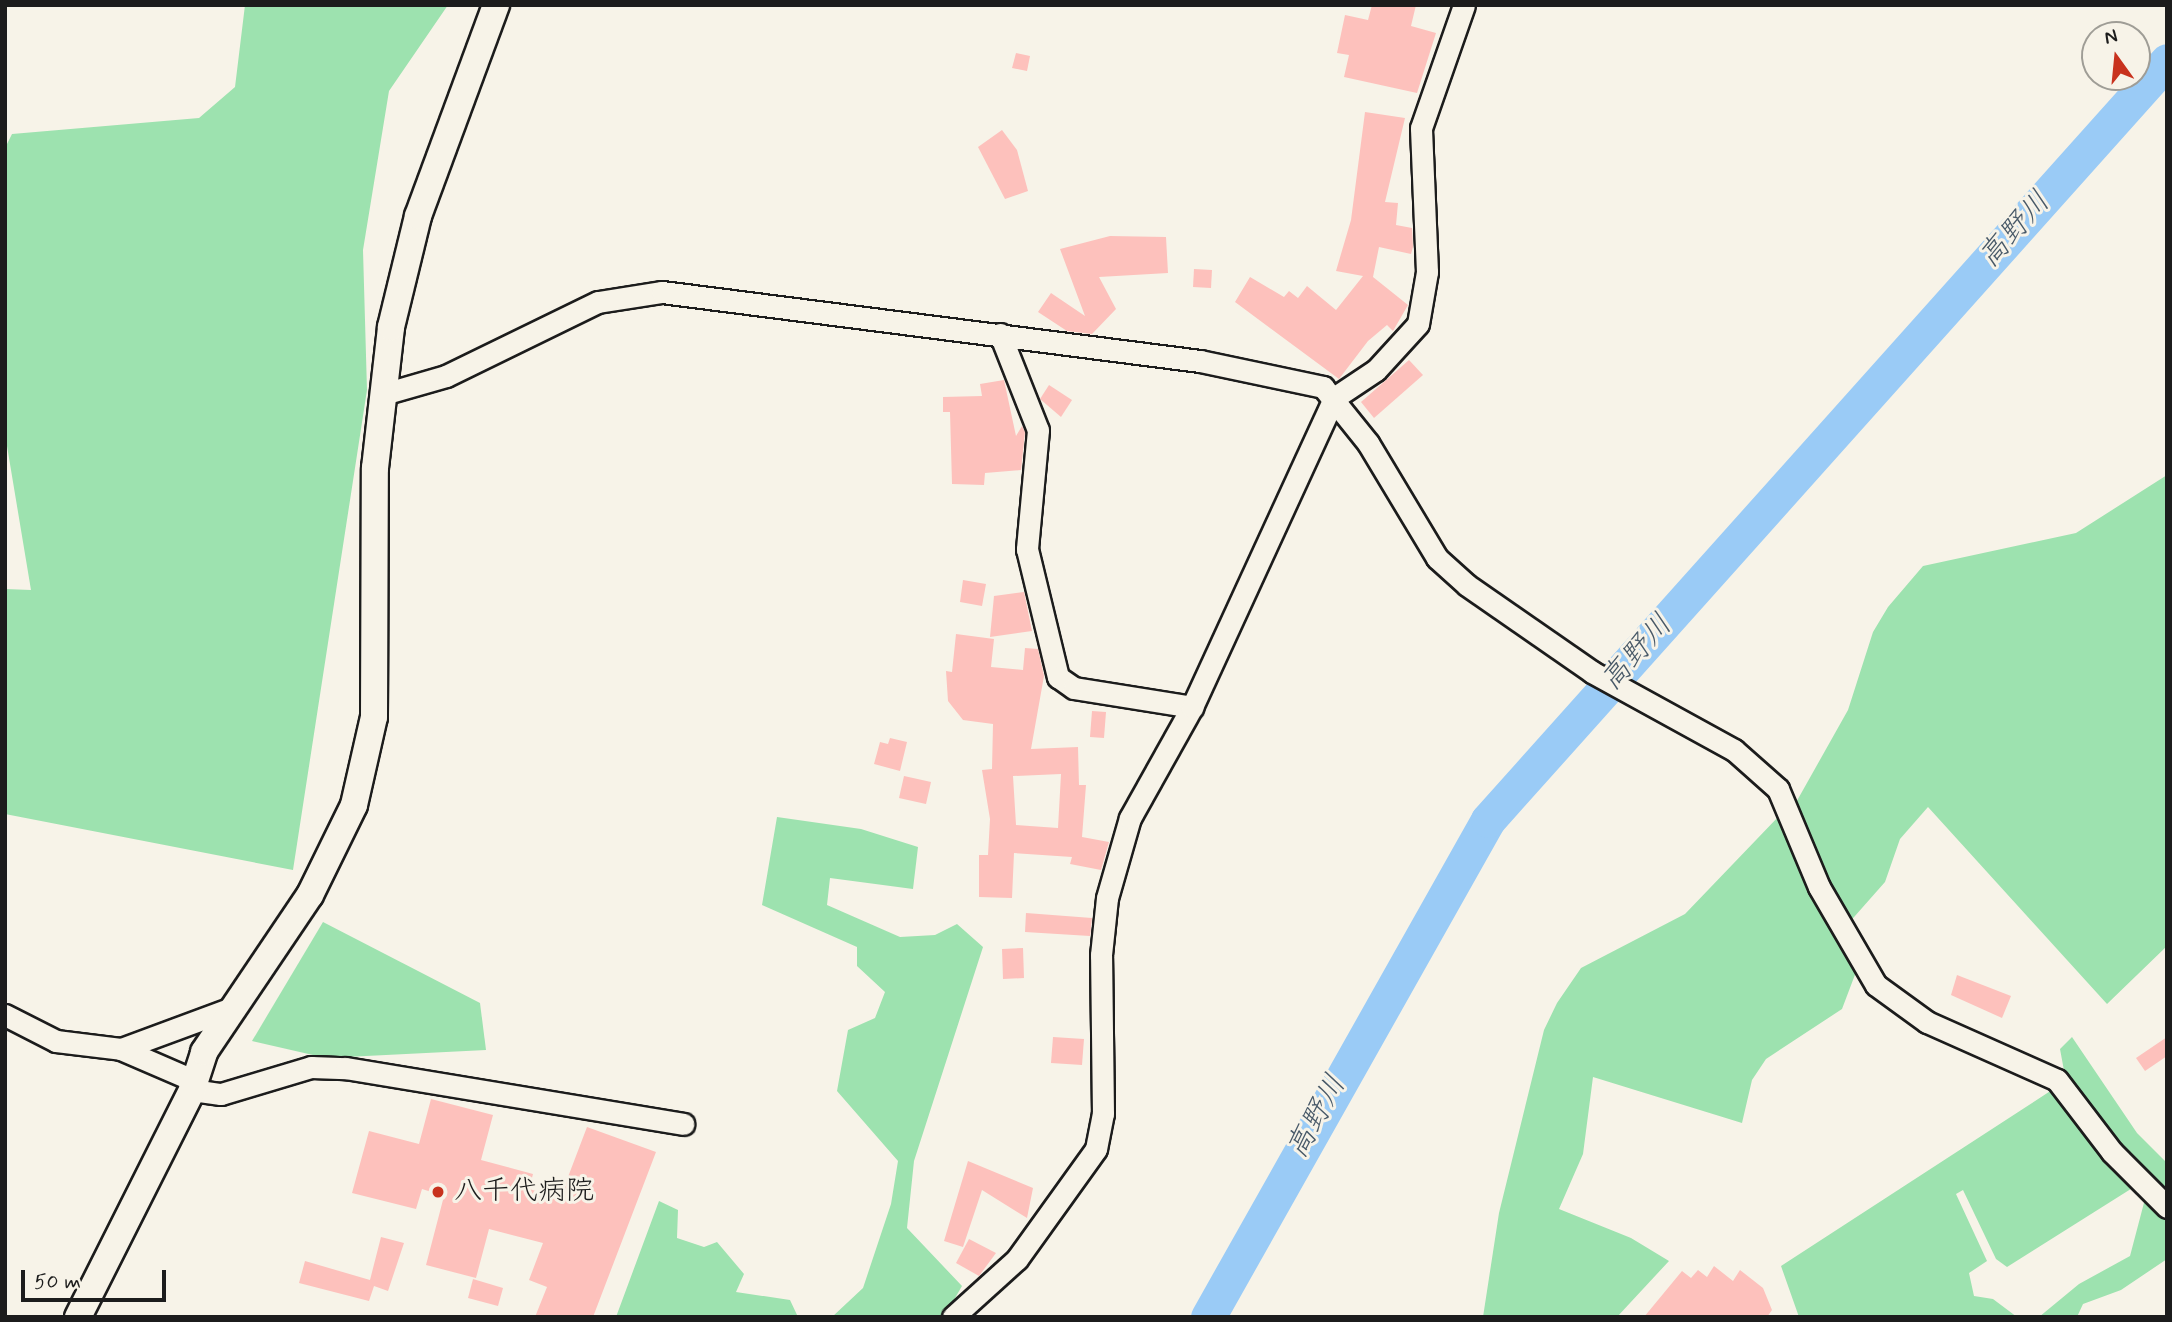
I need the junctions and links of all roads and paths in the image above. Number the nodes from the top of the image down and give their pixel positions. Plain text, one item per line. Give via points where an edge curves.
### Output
1 (496, 5) edge
2 (1464, 5) edge
3 (1000, 334) junction
4 (387, 393) junction
5 (1334, 398) junction
6 (1192, 707) junction
7 (229, 1009) junction
8 (5, 1015) edge
9 (121, 1049) junction
10 (194, 1086) junction
11 (683, 1124) dead end
12 (2167, 1207) edge
13 (78, 1317) edge
14 (953, 1317) edge

1 - 4 street via 418,216 391,327
2 - 5 street via 1421,128 1426,300 1406,341
3 - 4 street via 662,292 598,302 446,376
3 - 5 street via 1293,377
3 - 6 street via 1038,430 1027,549 1058,677 1074,688
4 - 7 street via 375,468 374,717 354,805 310,895
5 - 6 street
5 - 12 street via 1437,558 1592,672 1734,750 1778,789 1819,887 1876,985 1927,1022 2057,1080 2112,1152
6 - 14 street via 1130,818 1107,898 1101,954 1103,1114 1096,1149 1017,1259
7 - 9 street
7 - 10 street
8 - 9 street via 56,1041
9 - 10 street
10 - 11 street via 221,1094 311,1068 346,1068
10 - 13 street

